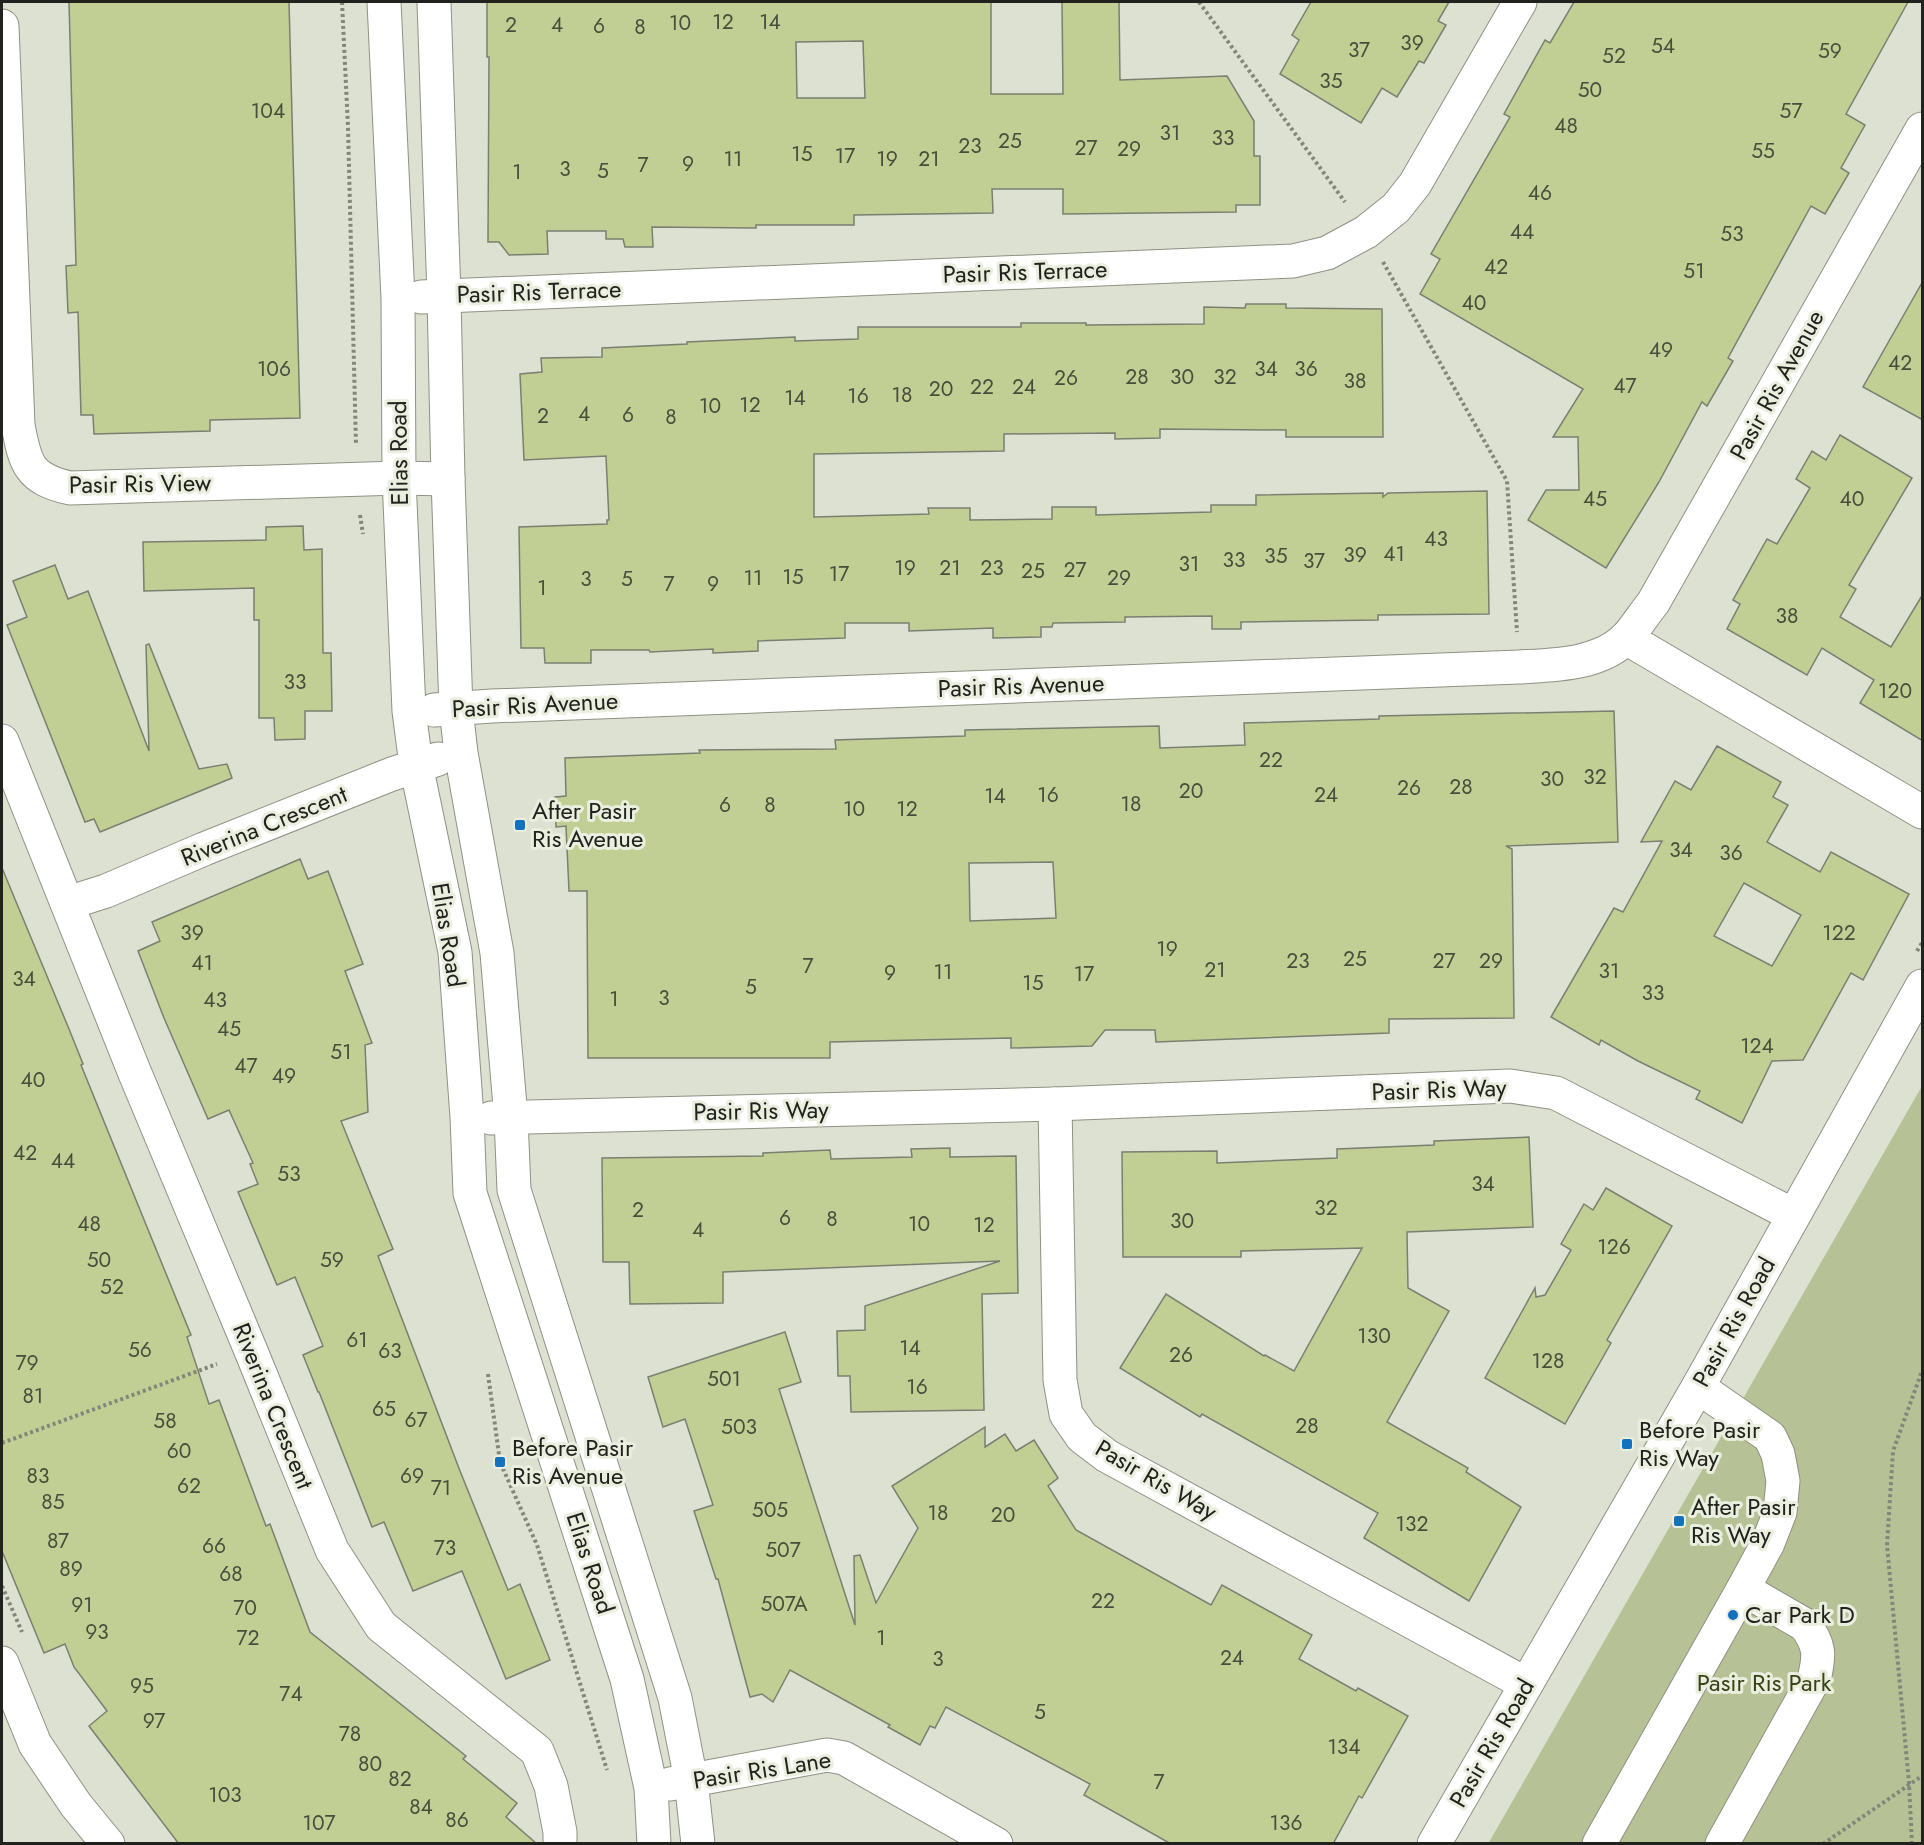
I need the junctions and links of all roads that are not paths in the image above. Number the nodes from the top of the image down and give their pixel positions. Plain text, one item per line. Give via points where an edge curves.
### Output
1 (384, 2) edge
2 (434, 2) edge
3 (1520, 2) edge
4 (2, 26) edge
5 (1923, 129) edge
6 (444, 296) junction
7 (398, 298) junction
8 (399, 478) junction
9 (447, 479) junction
10 (1626, 638) junction
11 (456, 709) junction
12 (410, 711) junction
13 (2, 741) edge
14 (461, 753) junction
15 (416, 765) junction
16 (1923, 812) edge
17 (68, 903) junction
18 (1923, 986) edge
19 (1055, 1104) junction
20 (467, 1117) junction
21 (511, 1118) junction
22 (1793, 1215) junction
23 (1698, 1387) junction
24 (1743, 1589) junction
25 (2, 1663) edge
26 (1527, 1684) junction
27 (691, 1780) junction
28 (651, 1788) junction
29 (108, 1844) edge
30 (560, 1844) edge
31 (654, 1844) edge
32 (698, 1844) edge
33 (996, 1844) edge
34 (1434, 1844) edge
35 (1599, 1844) edge
36 (1722, 1844) edge

1 - 7 street, Elias Road
2 - 6 street, Elias Road
3 - 6 street, Pasir Ris Terrace via 1415,184 1396,208 1366,232 1327,253 1293,261
4 - 8 street, Pasir Ris View via 18,425 23,455 36,473 49,483 70,488
5 - 10 street, Pasir Ris Avenue via 1683,552 1653,603
6 - 7 street, Pasir Ris Terrace
6 - 9 street, Elias Road
7 - 8 street, Elias Road
8 - 9 street, Pasir Ris View
8 - 12 street, Elias Road
9 - 11 street, Elias Road
10 - 11 street, Pasir Ris Avenue via 1574,664
10 - 16 street
11 - 12 street, Pasir Ris Avenue
11 - 14 street, Elias Road
12 - 15 street, Elias Road
13 - 17 street, Riverina Crescent
14 - 15 street, Riverina Crescent
14 - 21 street, Elias Road via 497,953
15 - 17 street, Riverina Crescent
15 - 20 street, Elias Road via 455,952
17 - 30 street, Riverina Crescent via 332,1551 381,1626 537,1751 551,1786
18 - 22 street, Pasir Ris Road
19 - 21 street, Pasir Ris Way
19 - 22 street, Pasir Ris Way via 1510,1086 1545,1091 1556,1093
19 - 26 street, Pasir Ris Way via 1060,1380 1066,1414 1082,1437 1107,1456
20 - 21 street, Pasir Ris Way
20 - 28 street, Elias Road via 470,1193 627,1678
21 - 27 street, Elias Road via 514,1190 675,1698
22 - 23 street, Pasir Ris Road
23 - 24 street via 1770,1437 1778,1454 1783,1481 1780,1512
23 - 26 street, Pasir Ris Road
24 - 35 street
24 - 36 street via 1805,1624 1818,1648 1818,1664 1814,1678
25 - 29 street via 35,1744
26 - 34 street, Pasir Ris Road
27 - 28 street, Pasir Ris Lane
27 - 32 street, Elias Road
27 - 33 street, Pasir Ris Lane via 827,1755 844,1758
28 - 31 street, Elias Road

